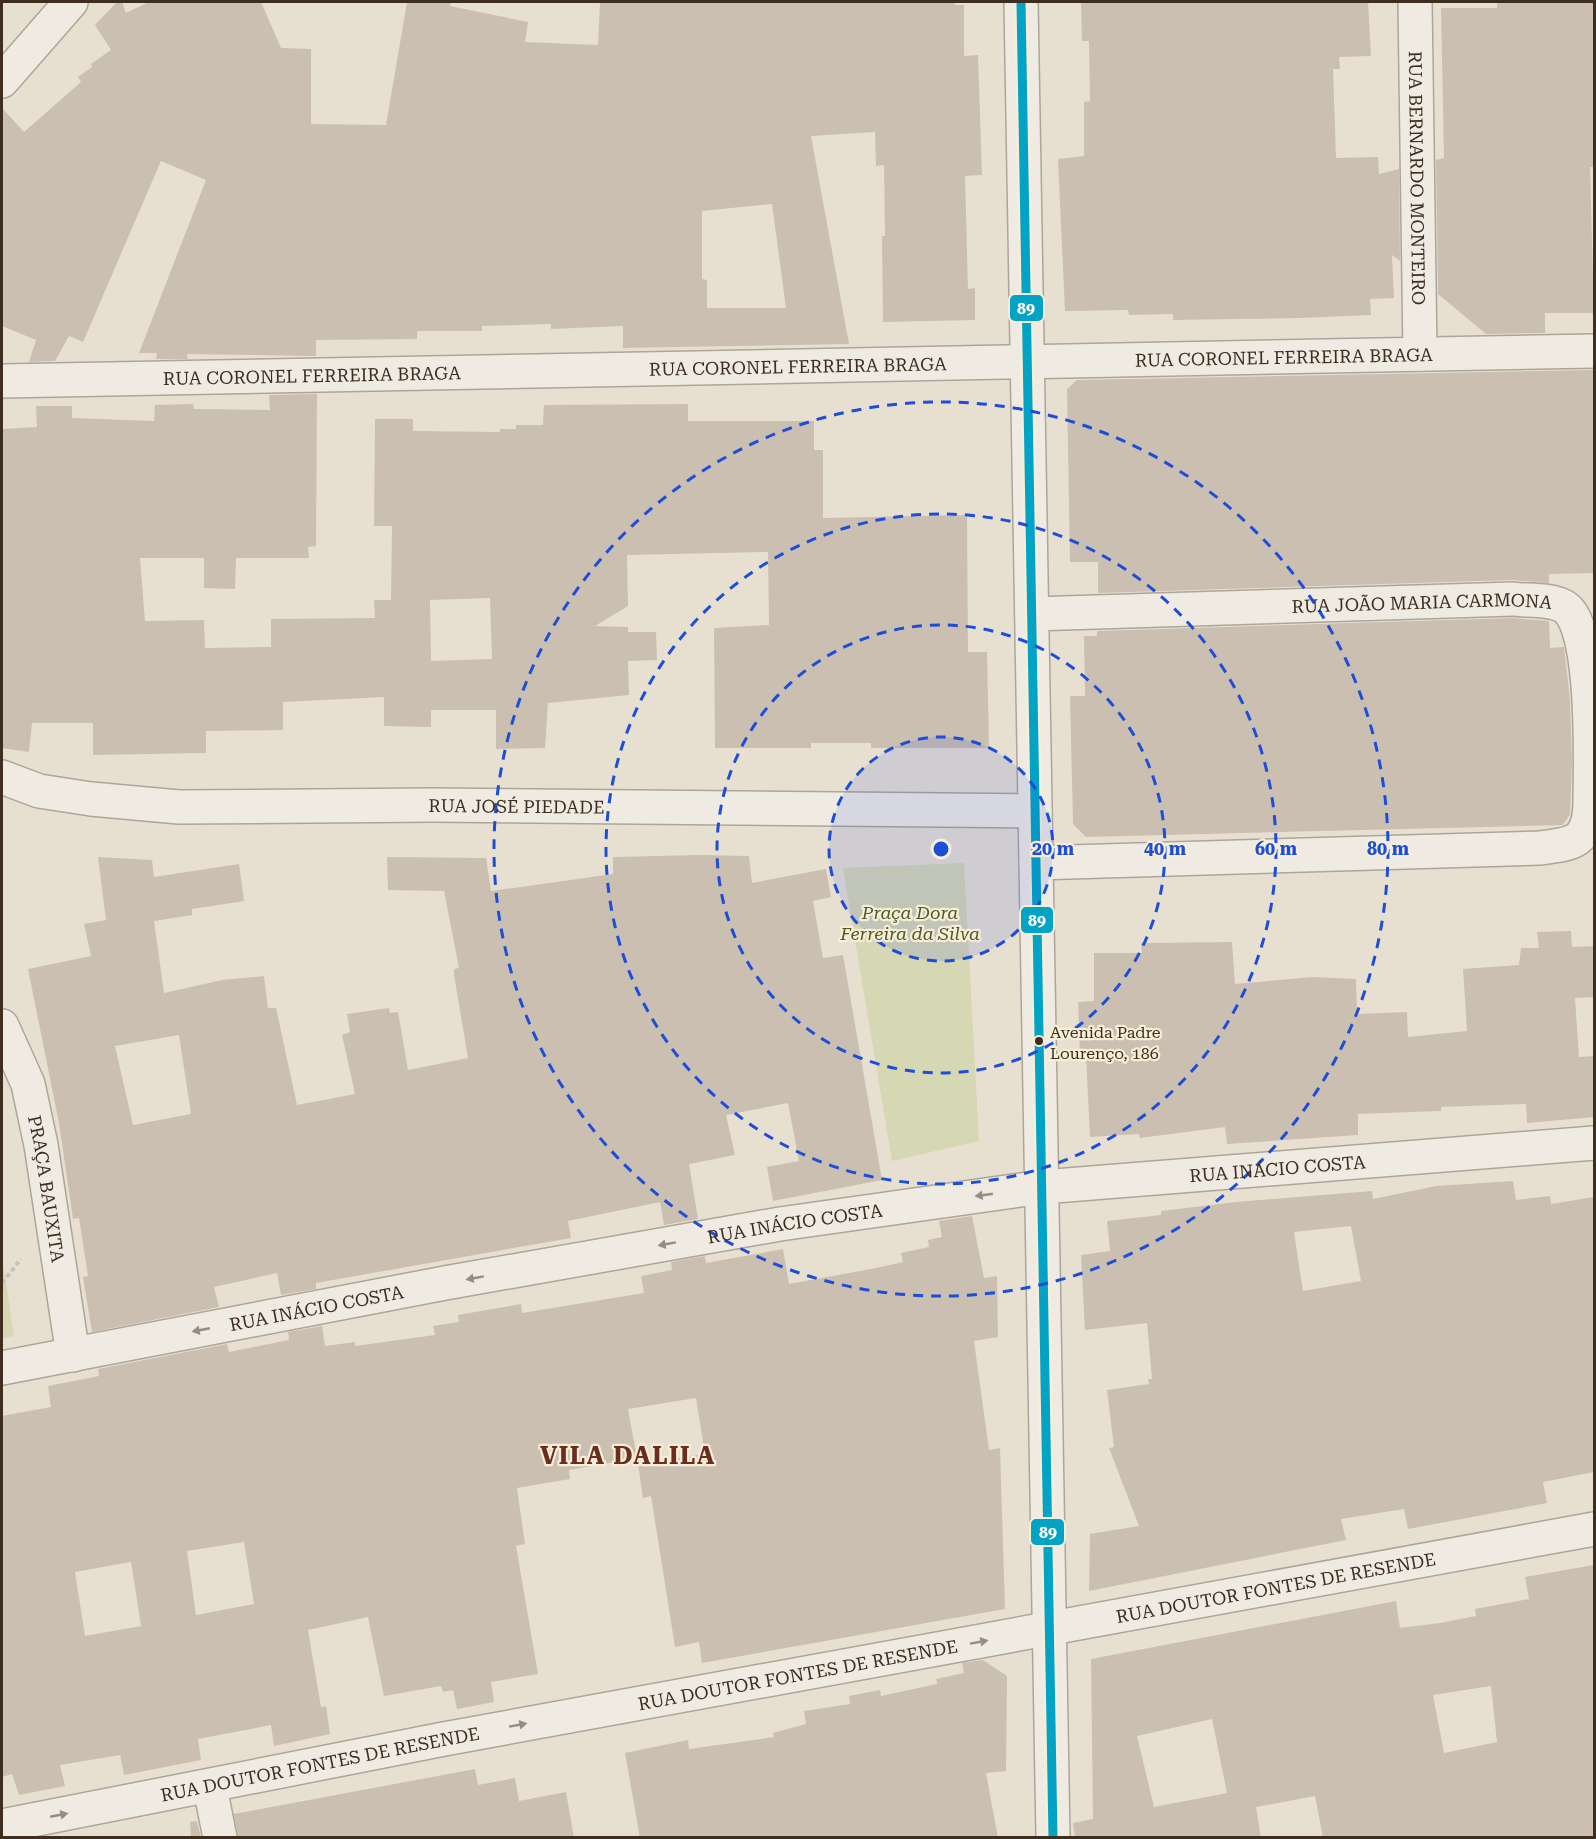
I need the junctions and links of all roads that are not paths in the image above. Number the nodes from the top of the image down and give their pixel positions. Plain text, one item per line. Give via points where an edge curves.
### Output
1 (71, 2) edge
2 (1021, 2) edge
3 (1415, 2) edge
4 (2, 81) edge
5 (1594, 351) edge
6 (1420, 354) junction
7 (1027, 362) junction
8 (2, 381) edge
9 (1032, 614) junction
10 (2, 777) edge
11 (1035, 811) junction
12 (1036, 863) junction
13 (2, 1026) edge
14 (1594, 1143) edge
15 (1042, 1187) junction
16 (73, 1355) junction
17 (2, 1368) edge
18 (1594, 1528) edge
19 (1050, 1629) junction
20 (210, 1787) junction
21 (2, 1826) edge
22 (220, 1838) edge
23 (1053, 1838) edge

1 - 4 street
2 - 7 street
3 - 6 street, RUA BERNARDO MONTEIRO
5 - 6 street, RUA CORONEL FERREIRA BRAGA
6 - 7 street, RUA CORONEL FERREIRA BRAGA
7 - 8 street, RUA CORONEL FERREIRA BRAGA
7 - 9 street
9 - 11 street
9 - 12 street, RUA JOÃO MARIA CARMONA via 1513,599 1563,606 1573,614 1582,632 1587,659 1590,794 1589,824 1582,836 1569,845
10 - 11 street, RUA JOSÉ PIEDADE via 50,792 179,807 432,805
11 - 12 street
12 - 15 street
13 - 16 street, PRAÇA BAUXITA via 28,1084
14 - 15 street, RUA INÁCIO COSTA
15 -> 16 street, RUA INÁCIO COSTA via 780,1224 445,1283
15 - 19 street
16 - 17 street, RUA INÁCIO COSTA
18 - 19 street, RUA DOUTOR FONTES DE RESENDE
20 -> 19 street, RUA DOUTOR FONTES DE RESENDE via 444,1738
19 - 23 street
21 -> 20 street, RUA DOUTOR FONTES DE RESENDE
20 - 22 street

